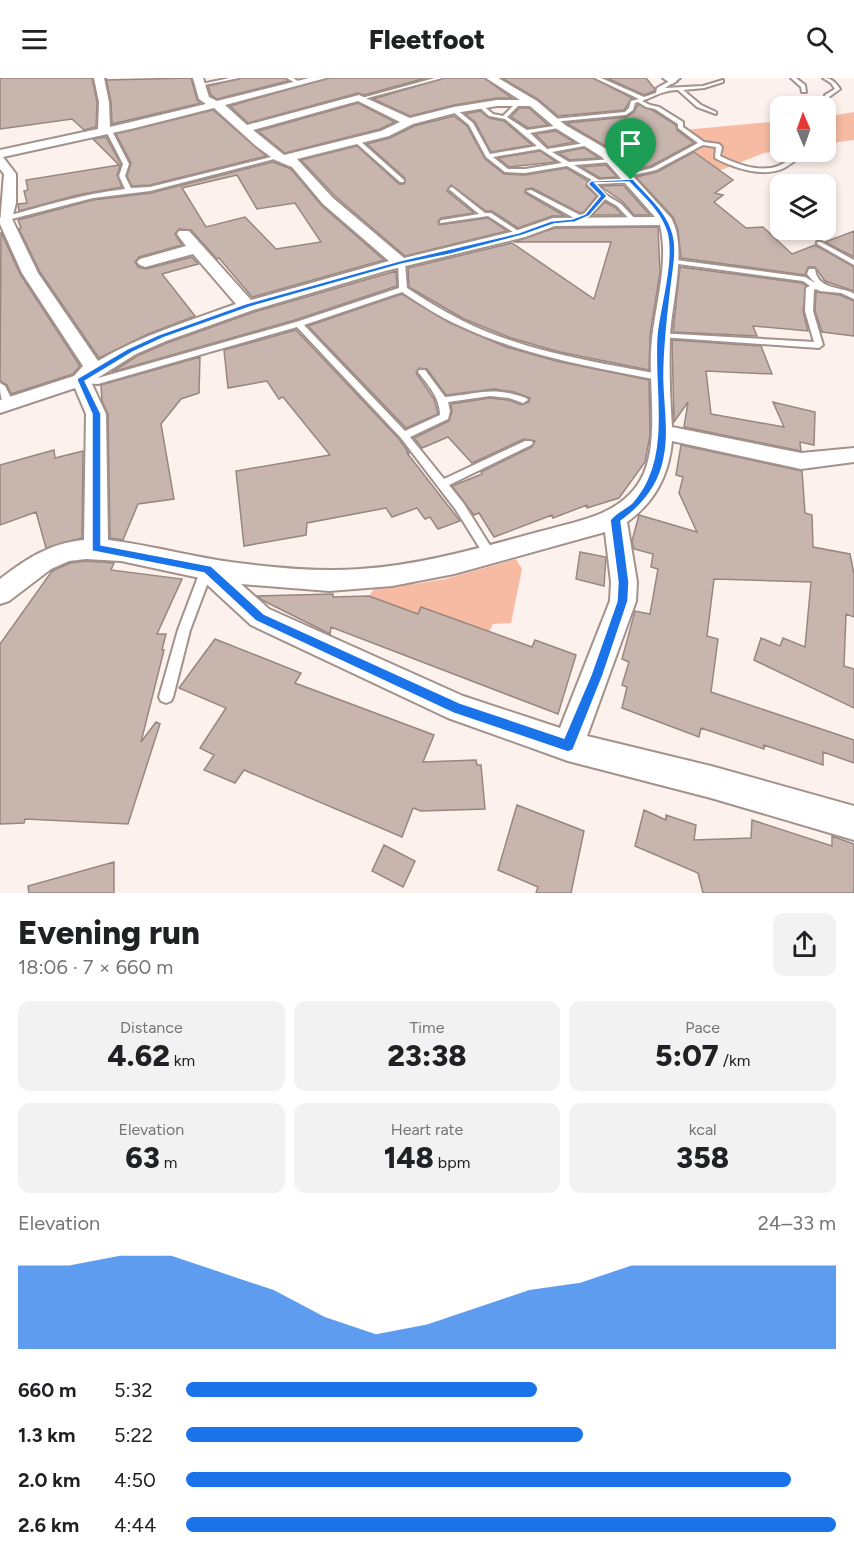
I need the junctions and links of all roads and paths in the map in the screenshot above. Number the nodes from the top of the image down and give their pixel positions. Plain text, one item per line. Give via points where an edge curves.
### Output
1 (99, 78) edge
2 (237, 78) edge
3 (289, 78) edge
4 (321, 78) edge
5 (440, 78) edge
6 (491, 78) edge
7 (597, 78) edge
8 (793, 78) edge
9 (825, 78) edge
10 (198, 81) edge
11 (674, 81) edge
12 (721, 81) dead end
13 (299, 83) junction
14 (804, 91) dead end
15 (658, 94) junction
16 (827, 96) dead end
17 (360, 99) junction
18 (641, 100) junction
19 (526, 103) junction
20 (215, 104) junction
21 (479, 105) junction
22 (454, 110) junction
23 (714, 113) dead end
24 (504, 117) junction
25 (409, 122) junction
26 (557, 124) junction
27 (245, 129) junction
28 (106, 131) junction
29 (526, 132) junction
30 (357, 141) junction
31 (702, 143) junction
32 (592, 144) junction
33 (544, 149) junction
34 (0, 154) edge
35 (488, 156) junction
36 (282, 158) junction
37 (0, 160) edge
38 (612, 160) junction
39 (789, 162) edge
40 (570, 164) junction
41 (629, 178) junction
42 (402, 181) dead end
43 (597, 181) junction
44 (128, 189) junction
45 (452, 189) dead end
46 (530, 191) dead end
47 (604, 196) junction
48 (483, 214) junction
49 (575, 219) junction
50 (2, 220) edge
51 (666, 221) junction
52 (442, 222) dead end
53 (635, 222) junction
54 (184, 234) dead end
55 (520, 234) junction
56 (819, 243) dead end
57 (196, 248) junction
58 (671, 261) junction
59 (145, 262) dead end
60 (401, 263) junction
61 (854, 263) edge
62 (812, 271) dead end
63 (816, 288) junction
64 (404, 289) junction
65 (854, 297) edge
66 (247, 306) junction
67 (299, 324) junction
68 (661, 335) junction
69 (422, 372) dead end
70 (659, 377) junction
71 (81, 380) junction
72 (3, 399) edge
73 (441, 400) junction
74 (523, 400) dead end
75 (662, 432) junction
76 (404, 436) junction
77 (528, 443) dead end
78 (854, 455) edge
79 (442, 484) junction
80 (615, 520) junction
81 (96, 549) junction
82 (490, 555) junction
83 (207, 569) junction
84 (0, 593) edge
85 (166, 697) dead end
86 (568, 746) junction
87 (854, 823) edge

1 - 28 street
2 - 10 lane
3 - 13 lane
4 - 13 street
5 - 17 lane
6 - 19 street
7 - 18 lane
8 - 14 lane
9 - 16 lane via 838,89
10 - 20 street via 204,99
11 - 12 lane via 704,87
11 - 15 lane
11 - 15 lane via 659,89
11 - 23 lane via 699,106
13 - 20 street
15 - 18 lane
17 - 25 street
17 - 27 street
18 - 26 lane via 633,102 626,113
18 - 31 lane via 681,123 680,127
19 - 21 street
19 - 24 lane
19 - 26 street
20 - 27 street
20 - 28 street
21 - 22 street
21 - 24 lane via 491,115
22 - 25 street
22 - 35 lane via 471,124
24 - 29 lane
25 - 30 street via 385,134
26 - 29 lane
26 - 32 street
27 - 36 street
28 - 34 street
28 - 44 lane via 126,164 122,176
29 - 33 lane
30 - 36 street
30 - 42 lane
31 - 39 lane via 717,145 717,157 732,165 779,168
31 - 41 lane
32 - 33 lane
32 - 38 street
33 - 35 lane
33 - 40 lane
35 - 40 lane via 507,171
36 - 44 lane via 150,189
36 - 60 street via 296,164 328,201
37 - 50 street via 10,174 9,203
38 - 40 lane
38 - 41 street
40 - 43 lane
41 - 43 lane
41 - 51 street
43 - 47 lane via 591,184
44 - 50 lane
45 - 48 lane
46 - 49 lane
47 - 49 lane via 587,215
47 - 53 lane
48 - 52 lane
48 - 55 lane
49 - 53 street
49 - 55 street
50 - 71 street via 30,273 93,367
51 - 53 street
51 - 58 street
54 - 57 street
55 - 60 street
56 - 61 lane
57 - 59 street
57 - 66 street
58 - 63 lane via 805,279
58 - 68 street
60 - 64 lane
60 - 66 street
62 - 63 lane via 822,286
63 - 65 lane
63 - 68 lane via 810,288 809,311 819,345
64 - 67 lane
64 - 70 lane via 473,330 579,362
66 - 71 street via 130,350
67 - 71 lane via 98,381
67 - 76 lane
68 - 70 street
69 - 73 lane via 433,382
70 - 75 street
71 - 72 street
71 - 81 street via 96,414
73 - 74 lane via 496,391
73 - 76 lane via 445,417
75 - 78 street via 801,461
75 - 80 street via 659,460 651,482 635,506
76 - 79 lane
77 - 79 lane
79 - 82 lane
80 - 82 street
80 - 86 street via 624,582 622,601
81 - 83 street
81 - 84 street via 67,551
82 - 83 street via 384,578 300,580
83 - 85 lane via 184,630
83 - 86 street via 260,617 458,708
86 - 87 street

